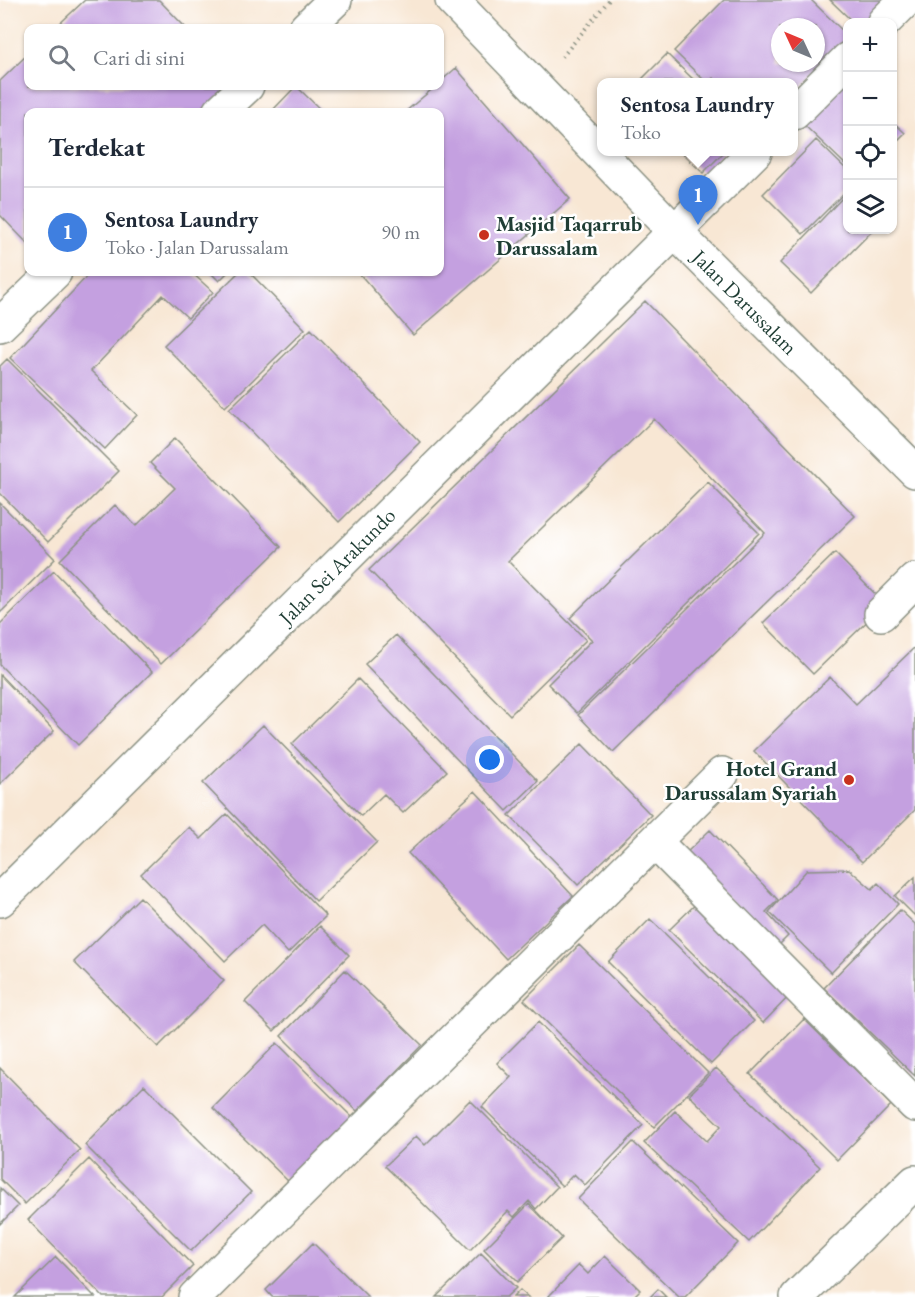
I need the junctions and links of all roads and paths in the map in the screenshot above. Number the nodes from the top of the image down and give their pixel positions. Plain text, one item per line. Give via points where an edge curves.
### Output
1 (335, 0) edge
2 (452, 0) edge
3 (609, 0) edge
4 (906, 0) edge
5 (888, 18) edge
6 (310, 24) edge
7 (843, 64) edge
8 (536, 88) junction
9 (243, 90) edge
10 (223, 108) edge
11 (798, 109) edge
12 (597, 151) edge
13 (602, 156) edge
14 (751, 156) edge
15 (675, 232) junction
16 (51, 276) edge
17 (0, 323) edge
18 (915, 471) edge
19 (915, 580) edge
20 (881, 614) dead end
21 (722, 774) dead end
22 (655, 842) junction
23 (0, 900) edge
24 (915, 1105) edge
25 (915, 1182) edge
26 (195, 1297) edge
27 (797, 1297) edge

1 - 6 street
2 - 8 street, Jalan Darussalam
3 - 8 path
4 - 5 street
7 - 11 street
8 - 12 street, Jalan Darussalam
9 - 10 street
13 - 15 street, Jalan Darussalam
14 - 15 street, Jalan Sei Arakundo
15 - 18 street, Jalan Darussalam
15 - 23 street, Jalan Sei Arakundo
16 - 17 street
19 - 20 street
21 - 22 street
22 - 24 street
22 - 26 street
25 - 27 street

